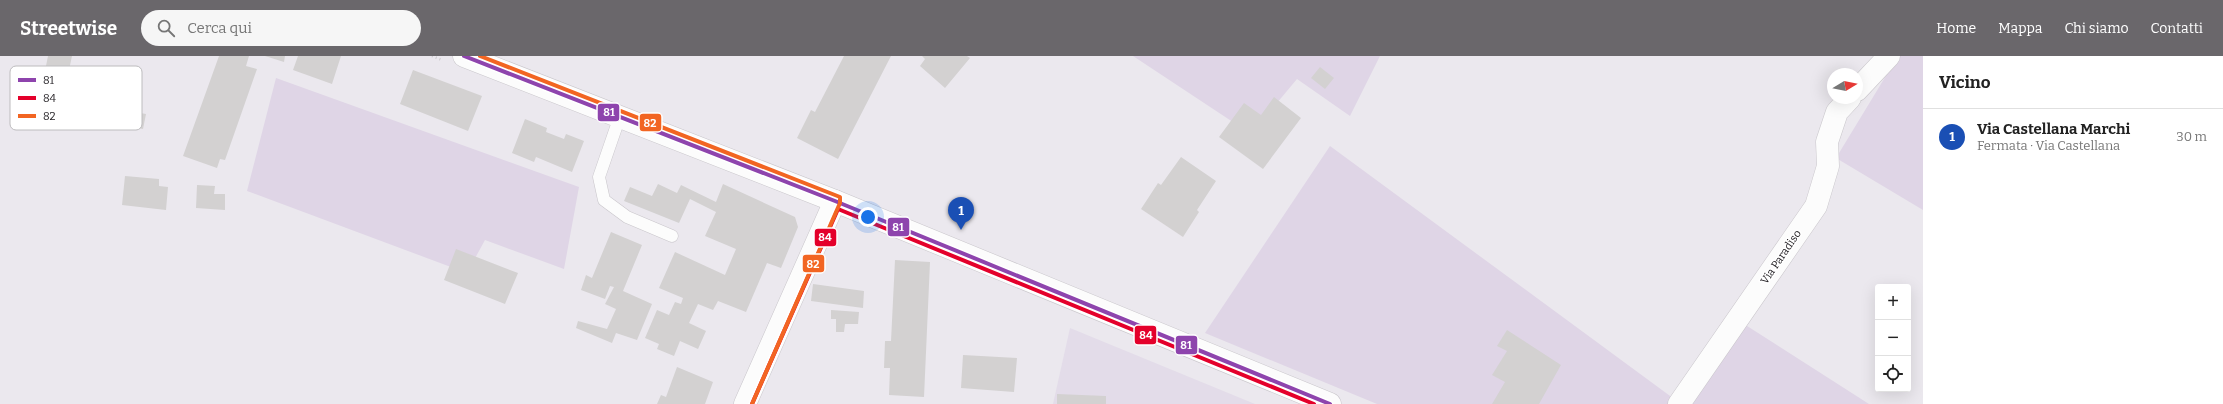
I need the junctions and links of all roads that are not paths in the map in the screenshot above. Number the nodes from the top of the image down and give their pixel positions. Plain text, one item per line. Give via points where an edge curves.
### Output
1 (464, 56) edge
2 (1889, 56) edge
3 (1863, 84) edge
4 (1844, 104) edge
5 (620, 116) junction
6 (835, 201) junction
7 (672, 236) dead end
8 (745, 404) edge
9 (1330, 404) edge
10 (1679, 404) edge

1 - 5 main road
2 - 3 main road
4 - 10 main road, Via Paradiso via 1837,112 1827,142 1828,166 1816,206
5 - 6 main road
5 - 7 lane via 599,177 604,200 627,217
6 - 8 main road
6 - 9 main road

